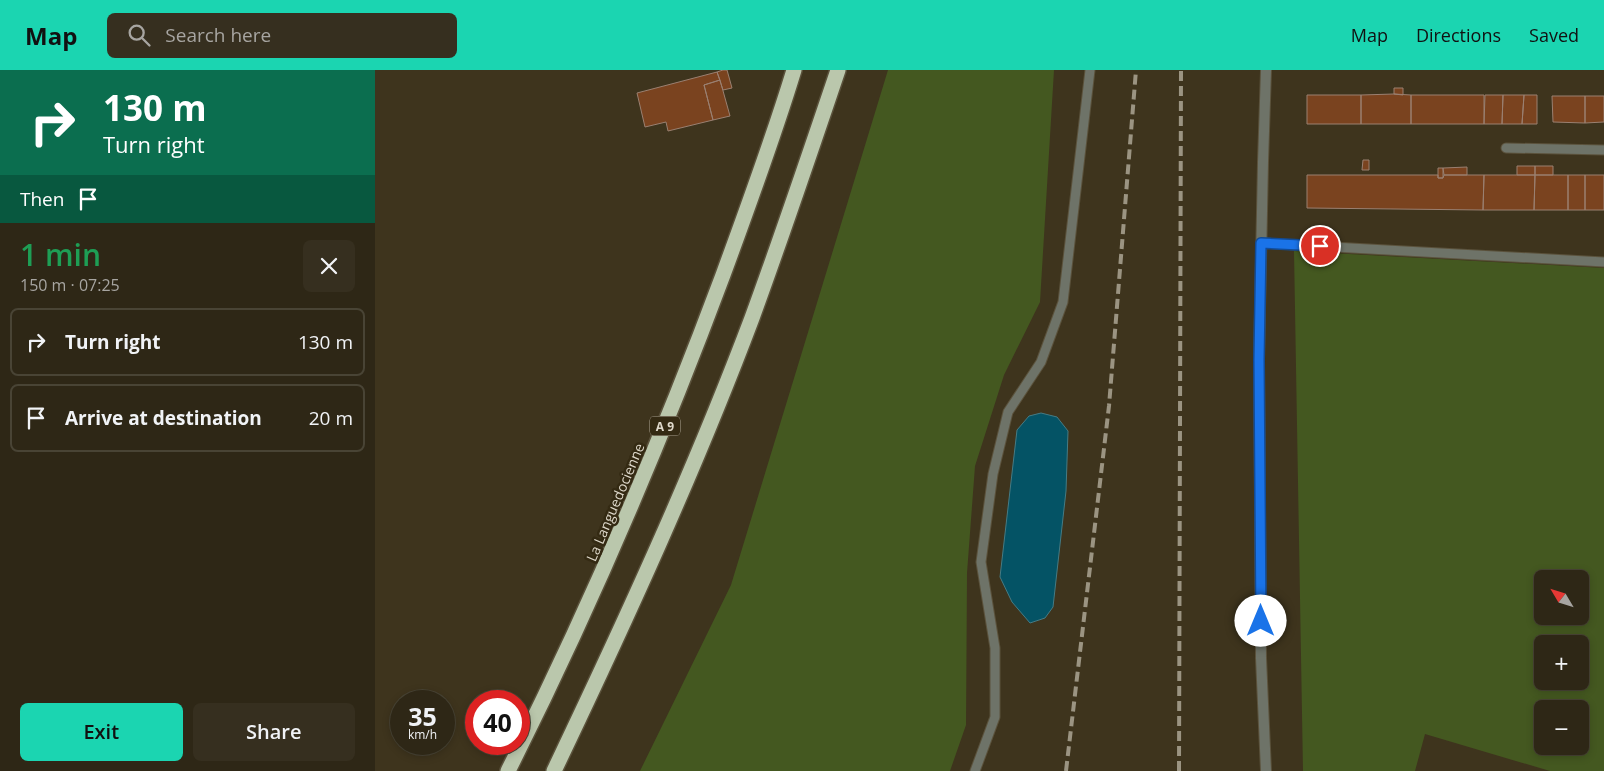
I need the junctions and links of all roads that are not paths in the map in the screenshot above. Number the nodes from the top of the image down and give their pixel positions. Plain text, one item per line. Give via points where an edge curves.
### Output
1 (794, 70) edge
2 (838, 70) edge
3 (1090, 70) edge
4 (1267, 70) edge
5 (1506, 148) dead end
6 (1604, 150) edge
7 (1261, 243) junction
8 (1604, 262) edge
9 (508, 771) edge
10 (554, 771) edge
11 (975, 771) edge
12 (1266, 771) edge

1 - 9 highway, La Languedocienne / A 9 via 740,230 662,434 591,597
2 - 10 highway via 758,301 711,423 605,665
3 - 11 lane via 1063,302 1041,362 1009,412 993,474 981,562 995,648 995,717
4 - 7 street
5 - 6 lane
7 - 8 lane
7 - 12 street via 1261,648

